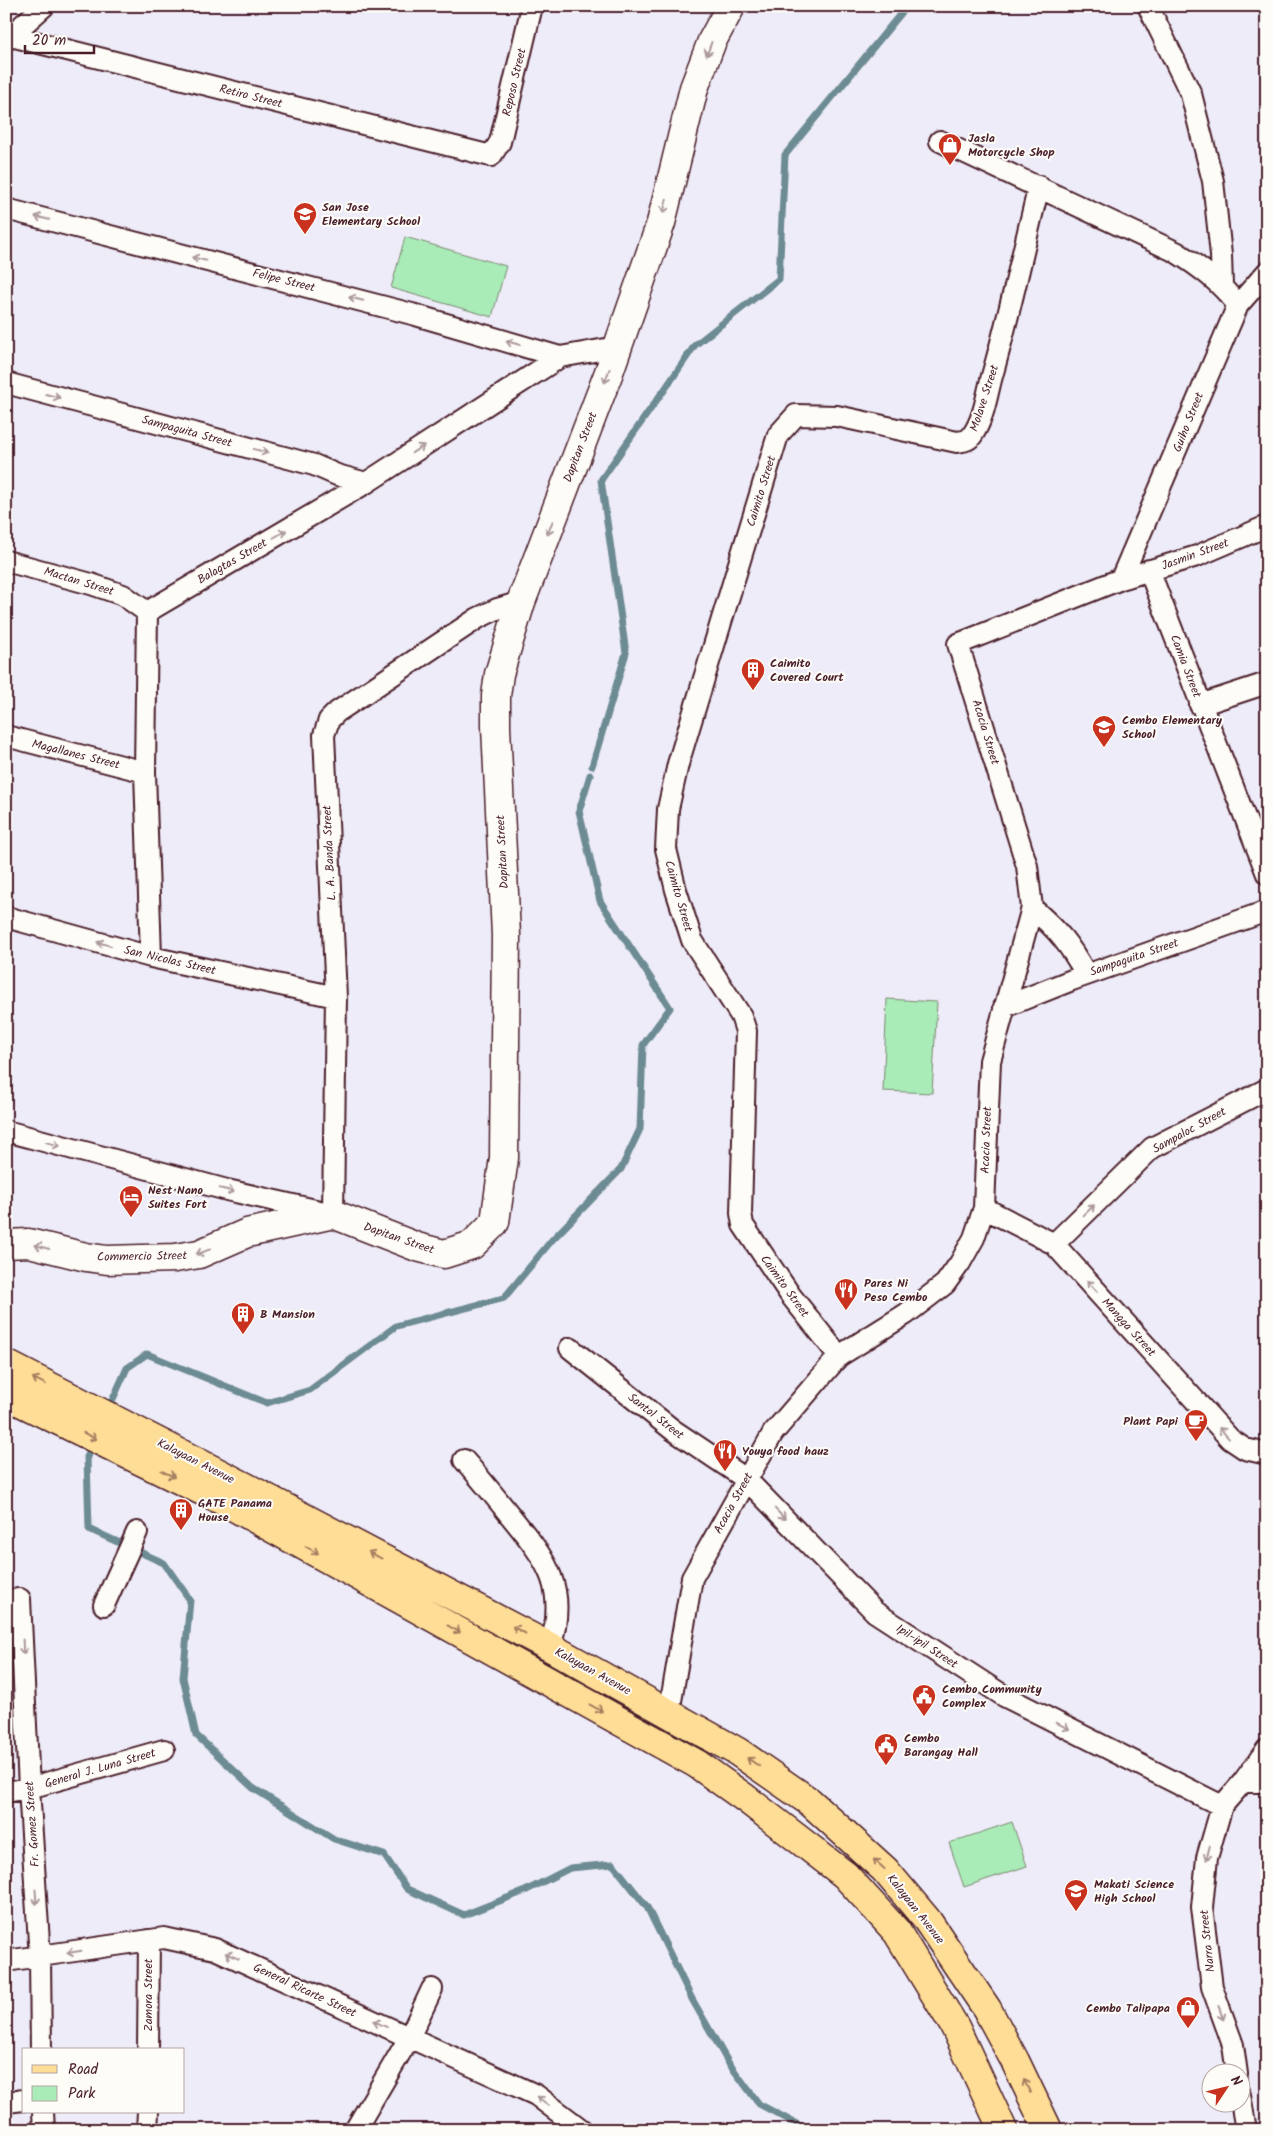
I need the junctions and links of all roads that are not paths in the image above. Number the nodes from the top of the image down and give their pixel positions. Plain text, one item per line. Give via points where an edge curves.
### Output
1 (44, 6) edge
2 (532, 6) edge
3 (731, 6) edge
4 (1148, 6) edge
5 (9, 38) edge
6 (940, 141) dead end
7 (491, 156) joint
8 (1039, 186) junction
9 (6, 209) edge
10 (1267, 272) edge
11 (1222, 286) junction
12 (1238, 306) junction
13 (617, 347) junction
14 (560, 357) junction
15 (6, 383) edge
16 (778, 435) joint
17 (366, 483) junction
18 (1267, 526) edge
19 (6, 561) edge
20 (1150, 570) junction
21 (1122, 579) junction
22 (521, 602) junction
23 (147, 612) junction
24 (1267, 683) edge
25 (1200, 705) junction
26 (6, 736) edge
27 (145, 772) junction
28 (1267, 874) edge
29 (1032, 908) junction
30 (1267, 911) edge
31 (6, 917) edge
32 (151, 957) junction
33 (1086, 974) junction
34 (336, 997) junction
35 (1004, 1007) junction
36 (1267, 1089) edge
37 (6, 1131) edge
38 (984, 1208) junction
39 (333, 1214) junction
40 (6, 1244) edge
41 (1054, 1244) junction
42 (570, 1348) dead end
43 (839, 1356) junction
44 (6, 1364) edge
45 (6, 1395) edge
46 (130, 1441) junction
47 (1267, 1454) edge
48 (464, 1460) dead end
49 (746, 1479) junction
50 (137, 1533) dead end
51 (13, 1599) edge
52 (104, 1605) dead end
53 (550, 1647) junction
54 (669, 1713) junction
55 (1267, 1749) edge
56 (164, 1750) dead end
57 (1243, 1782) junction
58 (1267, 1782) edge
59 (29, 1788) junction
60 (6, 1792) edge
61 (1222, 1806) junction
62 (149, 1940) junction
63 (40, 1958) junction
64 (6, 1962) edge
65 (432, 1989) dead end
66 (408, 2038) junction
67 (41, 2048) edge
68 (148, 2048) edge
69 (1235, 2064) edge
70 (22, 2100) edge
71 (6, 2102) edge
72 (43, 2114) edge
73 (148, 2114) edge
74 (1243, 2114) edge
75 (44, 2130) edge
76 (147, 2130) edge
77 (355, 2130) edge
78 (582, 2130) edge
79 (1003, 2130) edge
80 (1048, 2130) edge
81 (1246, 2130) edge

1 - 5 street
2 - 7 street, Reposo Street via 500,142
3 -> 13 street, Dapitan Street via 712,42 694,88 660,223
4 - 11 street via 1190,94 1213,181
5 - 7 street, Retiro Street
6 - 8 street
8 - 11 street via 1176,252 1206,271
8 - 16 street, Molave Street via 996,361 982,412 970,438 957,442 837,416 796,415
14 -> 9 street, Felipe Street via 412,314
10 - 12 street, Guiho Street
11 - 12 street
12 - 21 street, Guiho Street
13 - 14 street, Balagtas Street
13 -> 22 street, Dapitan Street
17 -> 14 street, Balagtas Street
15 -> 17 street, Sampaguita Street via 314,465
16 - 43 street, Caimito Street via 678,764 668,809 666,849 692,940 741,1016 746,1031 743,1225 791,1296
23 -> 17 street, Balagtas Street
18 - 20 street, Jasmin Street via 1197,556
19 - 23 street, Mactan Street via 123,595
20 - 21 street, Jasmin Street
20 - 25 street, Camia Street
21 - 29 street, Acacia Street via 958,644 1027,866
22 - 34 street, L. A. Banda Street via 478,618 329,720 324,734
22 - 39 street, Dapitan Street via 499,674 496,696 506,935 504,1158 495,1222 472,1245 444,1254 417,1247
23 - 27 street
24 - 25 street
25 - 28 street, Camia Street
26 - 27 street, Magallanes Street
27 - 32 street
29 - 33 street via 1067,942
29 - 35 street, Acacia Street
30 - 33 street, Sampaguita Street
32 -> 31 street, San Nicolas Street
32 - 34 street, San Nicolas Street
33 - 35 street, Sampaguita Street
34 - 39 street, L. A. Banda Street
35 - 38 street, Acacia Street via 990,1061
41 -> 36 street, Sampaloc Street via 1152,1148
37 -> 39 street, Dapitan Street via 228,1190
38 - 41 street, Mangga Street
38 - 43 street, Acacia Street via 974,1238 945,1284 906,1314
39 -> 40 street, Commercio Street via 247,1233 199,1254 175,1258 107,1260 28,1243
47 -> 41 street, Mangga Street via 1245,1449 1230,1439
42 - 49 street, Santol Street via 673,1430
43 - 49 street, Acacia Street via 772,1434
46 -> 44 main road, Kalayaan Avenue via 72,1398
45 -> 46 main road, Kalayaan Avenue via 56,1419
53 -> 46 main road, Kalayaan Avenue
46 -> 79 main road, Kalayaan Avenue via 227,1502 696,1764 846,1875 897,1932 955,2027
48 - 53 street via 539,1551 551,1574 557,1603 556,1626
49 - 54 street, Acacia Street via 692,1578
49 -> 61 street, Ipil-ipil Street via 875,1612 1004,1696
50 - 52 street
51 -> 59 street, Fr. Gomez Street
53 - 54 main road, Kalayaan Avenue
80 -> 54 main road, Kalayaan Avenue via 987,2009 927,1920 885,1870 810,1802 738,1752
55 - 57 street
56 - 59 street, General J. Luna Street
57 - 58 street
57 - 61 street
59 - 60 street, General J. Luna Street
59 -> 63 street, Fr. Gomez Street
61 -> 69 street, Narra Street via 1207,1858 1202,1907 1212,1987
62 -> 63 street, General Ricarte Street
66 -> 62 street, General Ricarte Street via 215,1949 164,1938
62 - 68 street, Zamora Street
63 - 64 street, General Ricarte Street
63 - 67 street, Fr. Gomez Street
65 - 66 street
66 - 77 street
78 -> 66 street, General Ricarte Street via 536,2095
70 - 71 street
72 - 75 street
73 - 76 street
74 - 81 street

